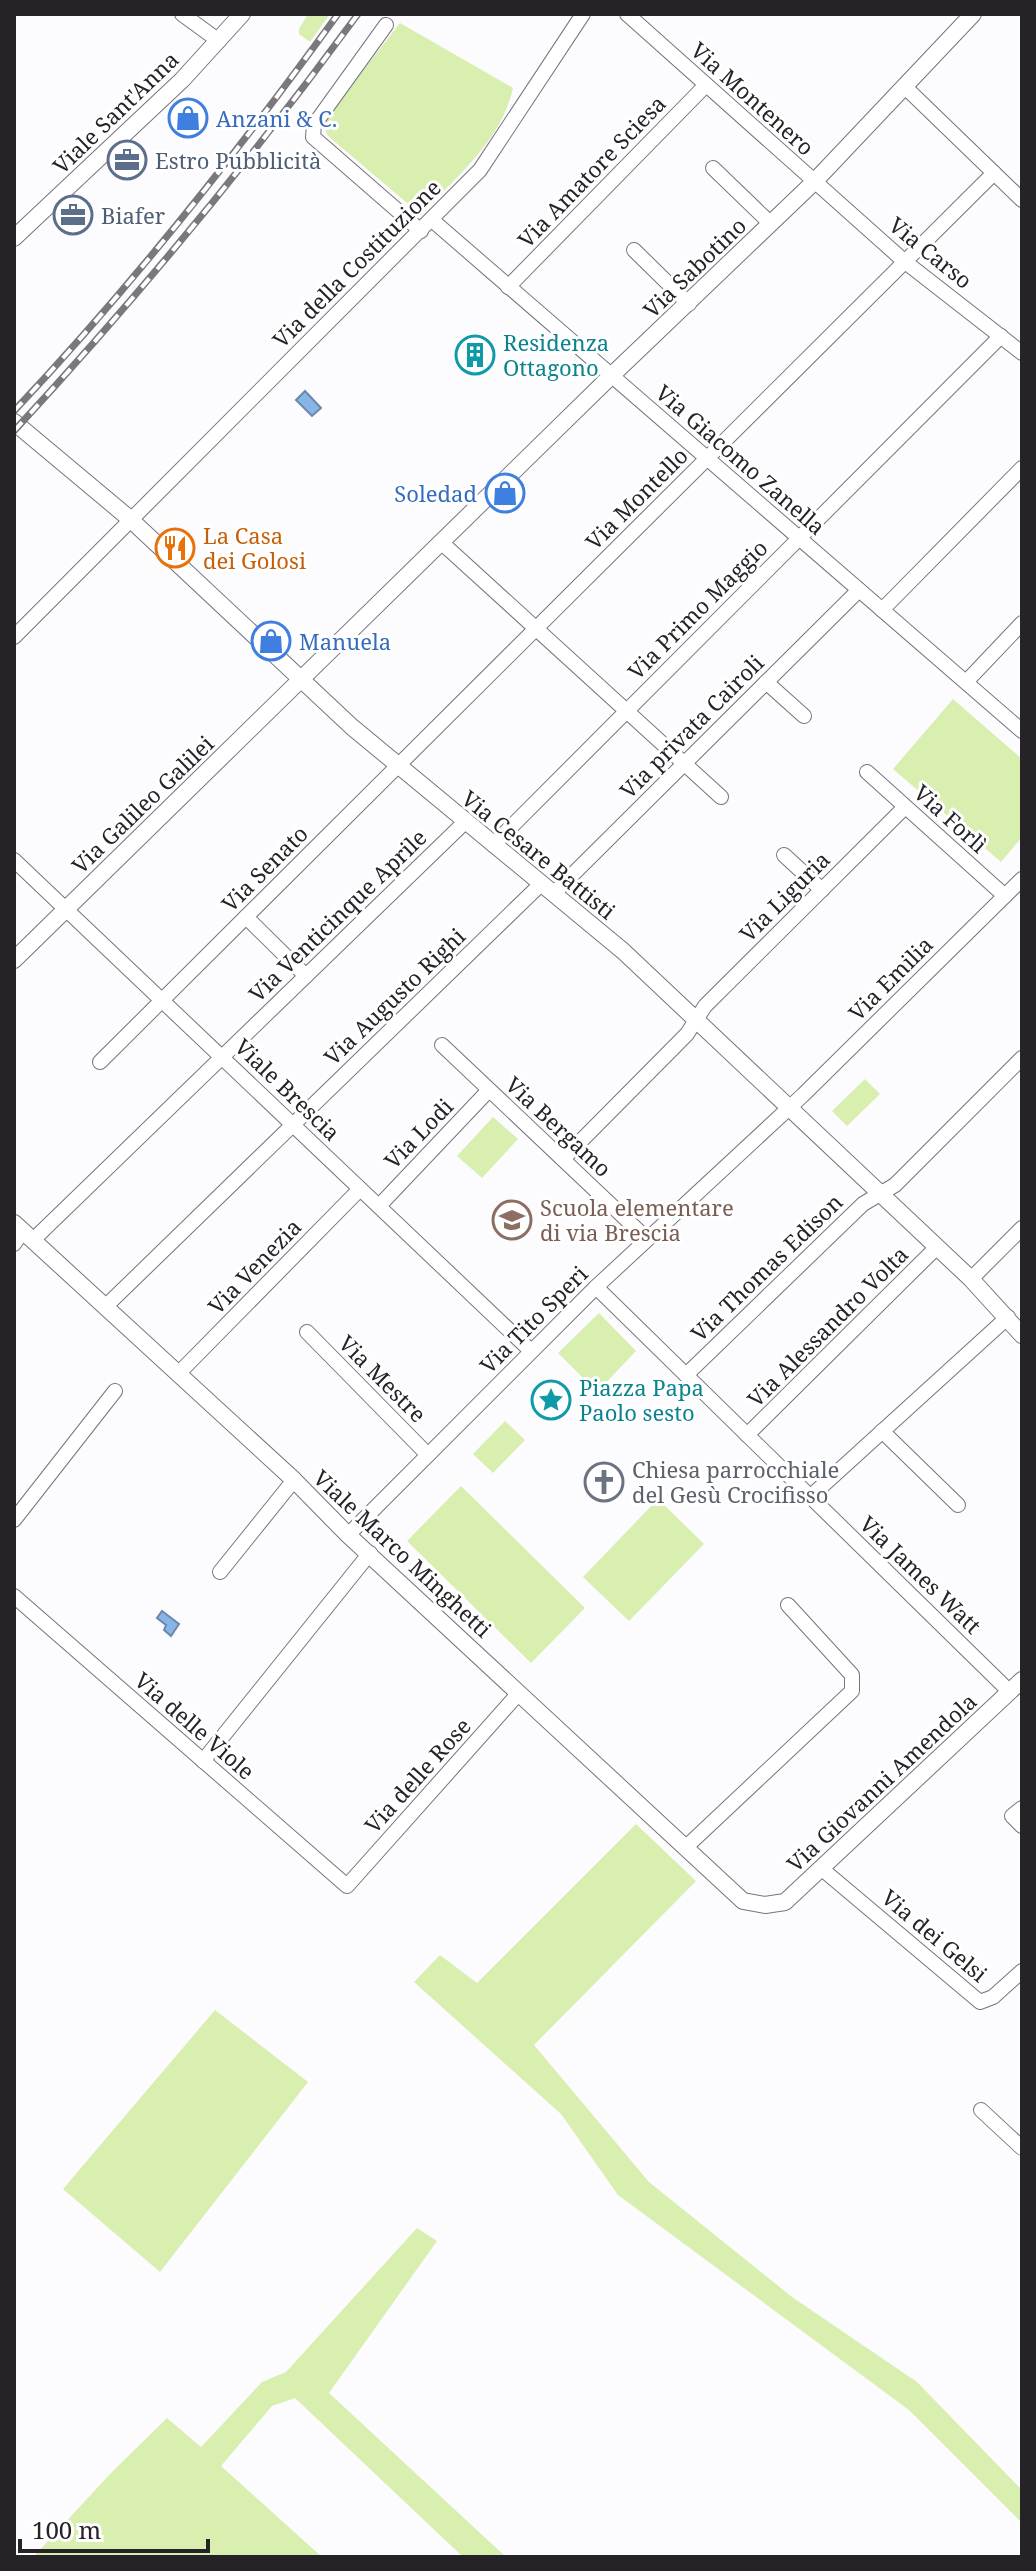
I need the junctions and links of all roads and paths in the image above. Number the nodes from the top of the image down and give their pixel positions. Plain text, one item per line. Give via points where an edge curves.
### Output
1 (182, 14) edge
2 (242, 14) edge
3 (583, 14) edge
4 (627, 14) edge
5 (973, 14) edge
6 (386, 25) dead end
7 (219, 41) junction
8 (705, 86) junction
9 (904, 86) junction
10 (713, 168) dead end
11 (994, 173) junction
12 (814, 182) junction
13 (1022, 200) edge
14 (771, 224) junction
15 (426, 225) junction
16 (14, 238) edge
17 (634, 250) dead end
18 (904, 261) junction
19 (508, 287) junction
20 (689, 304) junction
21 (1001, 336) junction
22 (1022, 353) edge
23 (611, 376) junction
24 (14, 422) edge
25 (707, 458) junction
26 (1022, 468) edge
27 (130, 519) junction
28 (799, 538) junction
29 (442, 543) junction
30 (859, 590) junction
31 (882, 610) junction
32 (1022, 623) edge
33 (537, 628) junction
34 (14, 637) edge
35 (301, 680) junction
36 (766, 682) junction
37 (966, 682) junction
38 (627, 711) junction
39 (804, 716) dead end
40 (1022, 731) edge
41 (684, 763) junction
42 (397, 766) junction
43 (867, 772) dead end
44 (721, 797) dead end
45 (905, 807) junction
46 (465, 822) junction
47 (493, 845) junction
48 (784, 855) dead end
49 (14, 860) edge
50 (1022, 879) edge
51 (547, 889) junction
52 (822, 890) junction
53 (1005, 896) junction
54 (66, 909) junction
55 (246, 917) junction
56 (14, 960) edge
57 (306, 976) junction
58 (162, 1000) junction
59 (696, 1019) junction
60 (442, 1045) dead end
61 (222, 1057) junction
62 (1022, 1058) edge
63 (100, 1062) dead end
64 (489, 1090) junction
65 (789, 1107) junction
66 (293, 1124) junction
67 (563, 1159) junction
68 (360, 1189) junction
69 (879, 1194) junction
70 (379, 1206) junction
71 (1022, 1228) edge
72 (21, 1235) edge
73 (647, 1239) junction
74 (937, 1247) junction
75 (971, 1279) junction
76 (596, 1287) junction
77 (105, 1307) junction
78 (1008, 1317) junction
79 (307, 1332) dead end
80 (1022, 1335) edge
81 (531, 1351) junction
82 (178, 1374) junction
83 (686, 1375) junction
84 (115, 1391) dead end
85 (882, 1431) junction
86 (747, 1435) junction
87 (428, 1455) junction
88 (294, 1480) junction
89 (810, 1497) junction
90 (958, 1505) dead end
91 (14, 1520) edge
92 (348, 1535) junction
93 (370, 1553) junction
94 (220, 1572) dead end
95 (14, 1596) edge
96 (788, 1605) dead end
97 (1016, 1686) edge
98 (519, 1693) junction
99 (203, 1761) junction
100 (685, 1848) junction
101 (822, 1869) junction
102 (347, 1886) joint
103 (765, 1905) joint
104 (1022, 1971) edge
105 (981, 2110) dead end
106 (1022, 2148) edge

1 - 7 street
2 - 7 street, Viale Sant'Anna
3 - 15 street, Via della Costituzione via 480,170
4 - 8 street, Via Montenero
5 - 9 street, Via Sabotino
6 - 15 street, Via Giacomo Zanella via 314,125 313,137
7 - 16 street, Viale Sant'Anna
8 - 12 street, Via Montenero
8 - 19 street, Via Amatore Sciesa
9 - 11 street
9 - 12 street, Via Sabotino
10 - 14 street
11 - 13 street
11 - 18 street, Via Montello
12 - 14 street, Via Sabotino
12 - 18 street, Via Carso
14 - 20 street, Via Sabotino
15 - 19 street, Via Giacomo Zanella
15 - 27 street, Via della Costituzione
17 - 20 street
18 - 21 street, Via Carso
18 - 25 street, Via Montello
19 - 23 street, Via Giacomo Zanella
20 - 23 street, Via Sabotino
21 - 22 street, Via Carso
21 - 28 street, Via Primo Maggio
23 - 25 street, Via Giacomo Zanella
23 - 29 street, Via Sabotino
24 - 27 street, Via Cesare Battisti
25 - 28 street, Via Giacomo Zanella
25 - 33 street, Via Montello
26 - 31 street
27 - 34 street, Via della Costituzione
27 - 35 street, Via Cesare Battisti
28 - 30 street, Via Giacomo Zanella
28 - 38 street, Via Primo Maggio
29 - 33 street
29 - 35 street, Via Sabotino
30 - 31 street, Via Giacomo Zanella
30 - 36 street, Via privata Cairoli
31 - 37 street, Via Giacomo Zanella
32 - 37 street
33 - 38 street
33 - 42 street, Via Montello
35 - 42 street, Via Cesare Battisti
35 - 54 street, Via Galileo Galilei
36 - 39 street
36 - 41 street, Via privata Cairoli
37 - 40 street, Via Giacomo Zanella
38 - 41 street
38 - 47 street, Via Primo Maggio
41 - 44 street
41 - 51 street, Via privata Cairoli
42 - 46 street, Via Cesare Battisti
42 - 55 street, Via Senato
43 - 45 street, Via Forlì
45 - 52 street, Via Liguria
45 - 53 street, Via Forlì
46 - 47 street, Via Cesare Battisti
46 - 57 street, Via Venticinque Aprile
47 - 51 street, Via Cesare Battisti
48 - 52 street
49 - 54 street, Viale Brescia
50 - 53 street, Via Emilia
51 - 59 street, Via Cesare Battisti
51 - 66 street, Via Augusto Righi
52 - 59 street, Via Liguria
53 - 65 street, Via Emilia
54 - 56 street, Via Galileo Galilei
54 - 58 street, Viale Brescia
55 - 57 street
55 - 58 street, Via Senato
57 - 61 street, Via Venticinque Aprile
58 - 61 street, Viale Brescia
58 - 63 street, Via Senato
59 - 65 street, Via Cesare Battisti
59 - 67 street, Via Liguria
60 - 64 street, Via Bergamo
61 - 66 street, Viale Brescia
61 - 72 street, Via Venticinque Aprile
62 - 69 street, Via Thomas Edison via 895,1185
64 - 67 street, Via Bergamo
64 - 70 street, Via Lodi
65 - 69 street, Via Cesare Battisti
65 - 73 street, Via Tito Speri
66 - 68 street, Viale Brescia
66 - 77 street, Via Augusto Righi
67 - 73 street, Via Bergamo
68 - 70 street, Viale Brescia
68 - 82 street, Via Venezia
69 - 74 street, Via Cesare Battisti
69 - 83 street, Via Thomas Edison
70 - 81 street, Viale Brescia
71 - 75 street
72 - 77 street, Viale Marco Minghetti
73 - 76 street, Via Tito Speri
74 - 75 street, Via Cesare Battisti
74 - 86 street, Via Alessandro Volta
75 - 78 street, Via Cesare Battisti
76 - 81 street, Via Tito Speri
76 - 83 street, Via James Watt
77 - 82 street, Viale Marco Minghetti
78 - 80 street, Via Cesare Battisti
78 - 85 street
79 - 87 street, Via Mestre
81 - 87 street, Via Tito Speri
82 - 88 street, Viale Marco Minghetti
83 - 86 street, Via James Watt
84 - 91 street
85 - 89 street
85 - 90 street
86 - 89 street, Via James Watt
87 - 92 street, Via Tito Speri
88 - 92 street, Viale Marco Minghetti
88 - 94 street
89 - 97 street, Via James Watt
92 - 93 street, Viale Marco Minghetti
93 - 98 street, Viale Marco Minghetti
93 - 99 street
95 - 99 street, Via delle Viole
96 - 100 street via 852,1675 852,1691
97 - 101 street, Via Giovanni Amendola
98 - 100 street, Viale Marco Minghetti
98 - 102 street, Via delle Rose
99 - 102 street, Via delle Viole
100 - 103 street, Viale Marco Minghetti via 743,1901
101 - 103 street, Via Giovanni Amendola via 785,1902
101 - 104 street, Via dei Gelsi via 980,2002
105 - 106 street

